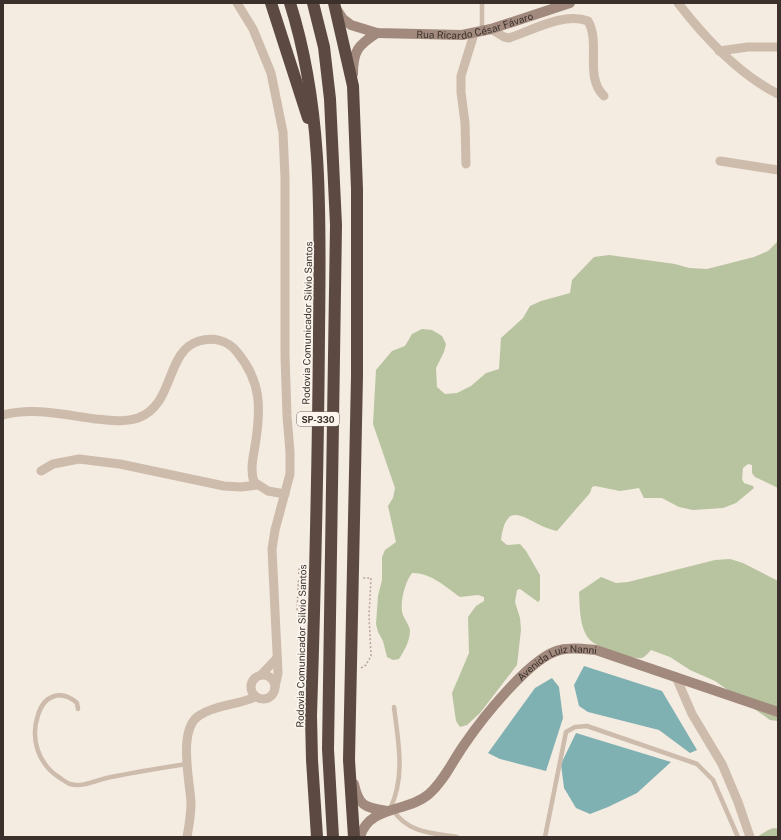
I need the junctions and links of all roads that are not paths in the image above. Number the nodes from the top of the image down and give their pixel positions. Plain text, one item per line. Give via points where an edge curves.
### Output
1 (237, 3) edge
2 (271, 3) edge
3 (290, 3) edge
4 (313, 3) edge
5 (334, 3) edge
6 (482, 3) edge
7 (570, 3) edge
8 (678, 3) edge
9 (377, 32) junction
10 (482, 32) junction
11 (778, 47) edge
12 (719, 51) junction
13 (353, 86) junction
14 (778, 94) edge
15 (604, 96) dead end
16 (316, 155) junction
17 (720, 161) dead end
18 (466, 164) dead end
19 (778, 170) edge
20 (3, 415) edge
21 (41, 471) dead end
22 (257, 485) junction
23 (285, 494) junction
24 (276, 658) junction
25 (261, 675) junction
26 (676, 677) junction
27 (275, 687) junction
28 (255, 697) junction
29 (394, 707) dead end
30 (78, 709) dead end
31 (778, 712) edge
32 (349, 760) junction
33 (186, 764) junction
34 (391, 811) junction
35 (187, 837) edge
36 (317, 837) edge
37 (333, 837) edge
38 (354, 837) edge
39 (360, 837) edge
40 (457, 837) edge
41 (545, 837) edge
42 (738, 837) edge
43 (750, 837) edge

1 - 23 street via 253,29 271,73 283,132 285,355 290,452 290,474
2 - 16 highway via 307,115
3 - 16 highway, Rodovia Comunicador Silvio Santos / SP-330 via 308,71
4 - 37 highway, SP-330 via 324,47 330,99 336,225 328,742
5 - 9 street, Rua Ricardo César Fávaro via 343,19 350,25
5 - 13 highway
6 - 10 lane
7 - 10 street, Rua Ricardo César Fávaro
8 - 12 street
9 - 10 street, Rua Ricardo César Fávaro
9 - 13 street via 362,42 356,52
10 - 15 street via 509,38 564,20 580,18 588,21 593,30 595,82
10 - 18 street via 461,76
11 - 12 street via 748,47
12 - 14 street
13 - 32 highway via 357,189 357,376
16 - 36 highway, Rodovia Comunicador Silvio Santos / SP-330 via 320,225 311,731
17 - 19 street
20 - 22 street via 28,411 128,421 158,404 180,355 188,346 208,339 222,340 234,348 248,365 256,382 257,437 252,466 253,478
21 - 22 street via 53,464 79,459 120,464 224,486
22 - 23 street via 268,491
23 - 24 street via 272,549
24 - 25 street
24 - 27 street via 278,673
25 - 27 street via 269,677
25 - 28 street via 252,683 251,690
26 - 31 street, Avenida Luiz Nanni
26 - 34 street, Avenida Luiz Nanni via 596,650 559,650 542,658 519,679 464,745 440,783 428,796
26 - 43 street via 692,714 722,764
27 - 28 street via 269,697
28 - 33 street via 208,710 198,716 187,734
29 - 34 lane via 401,762
30 - 33 lane via 77,703 70,696 55,695 44,701 34,733 38,754 49,771 70,784 86,784 110,777
32 - 34 street via 356,795 360,802 365,806
32 - 38 highway
33 - 35 street via 191,805
34 - 39 street, Avenida Luiz Nanni via 366,823
34 - 40 lane via 411,828
41 - 42 lane via 566,732 575,726 587,726 697,764 713,780

